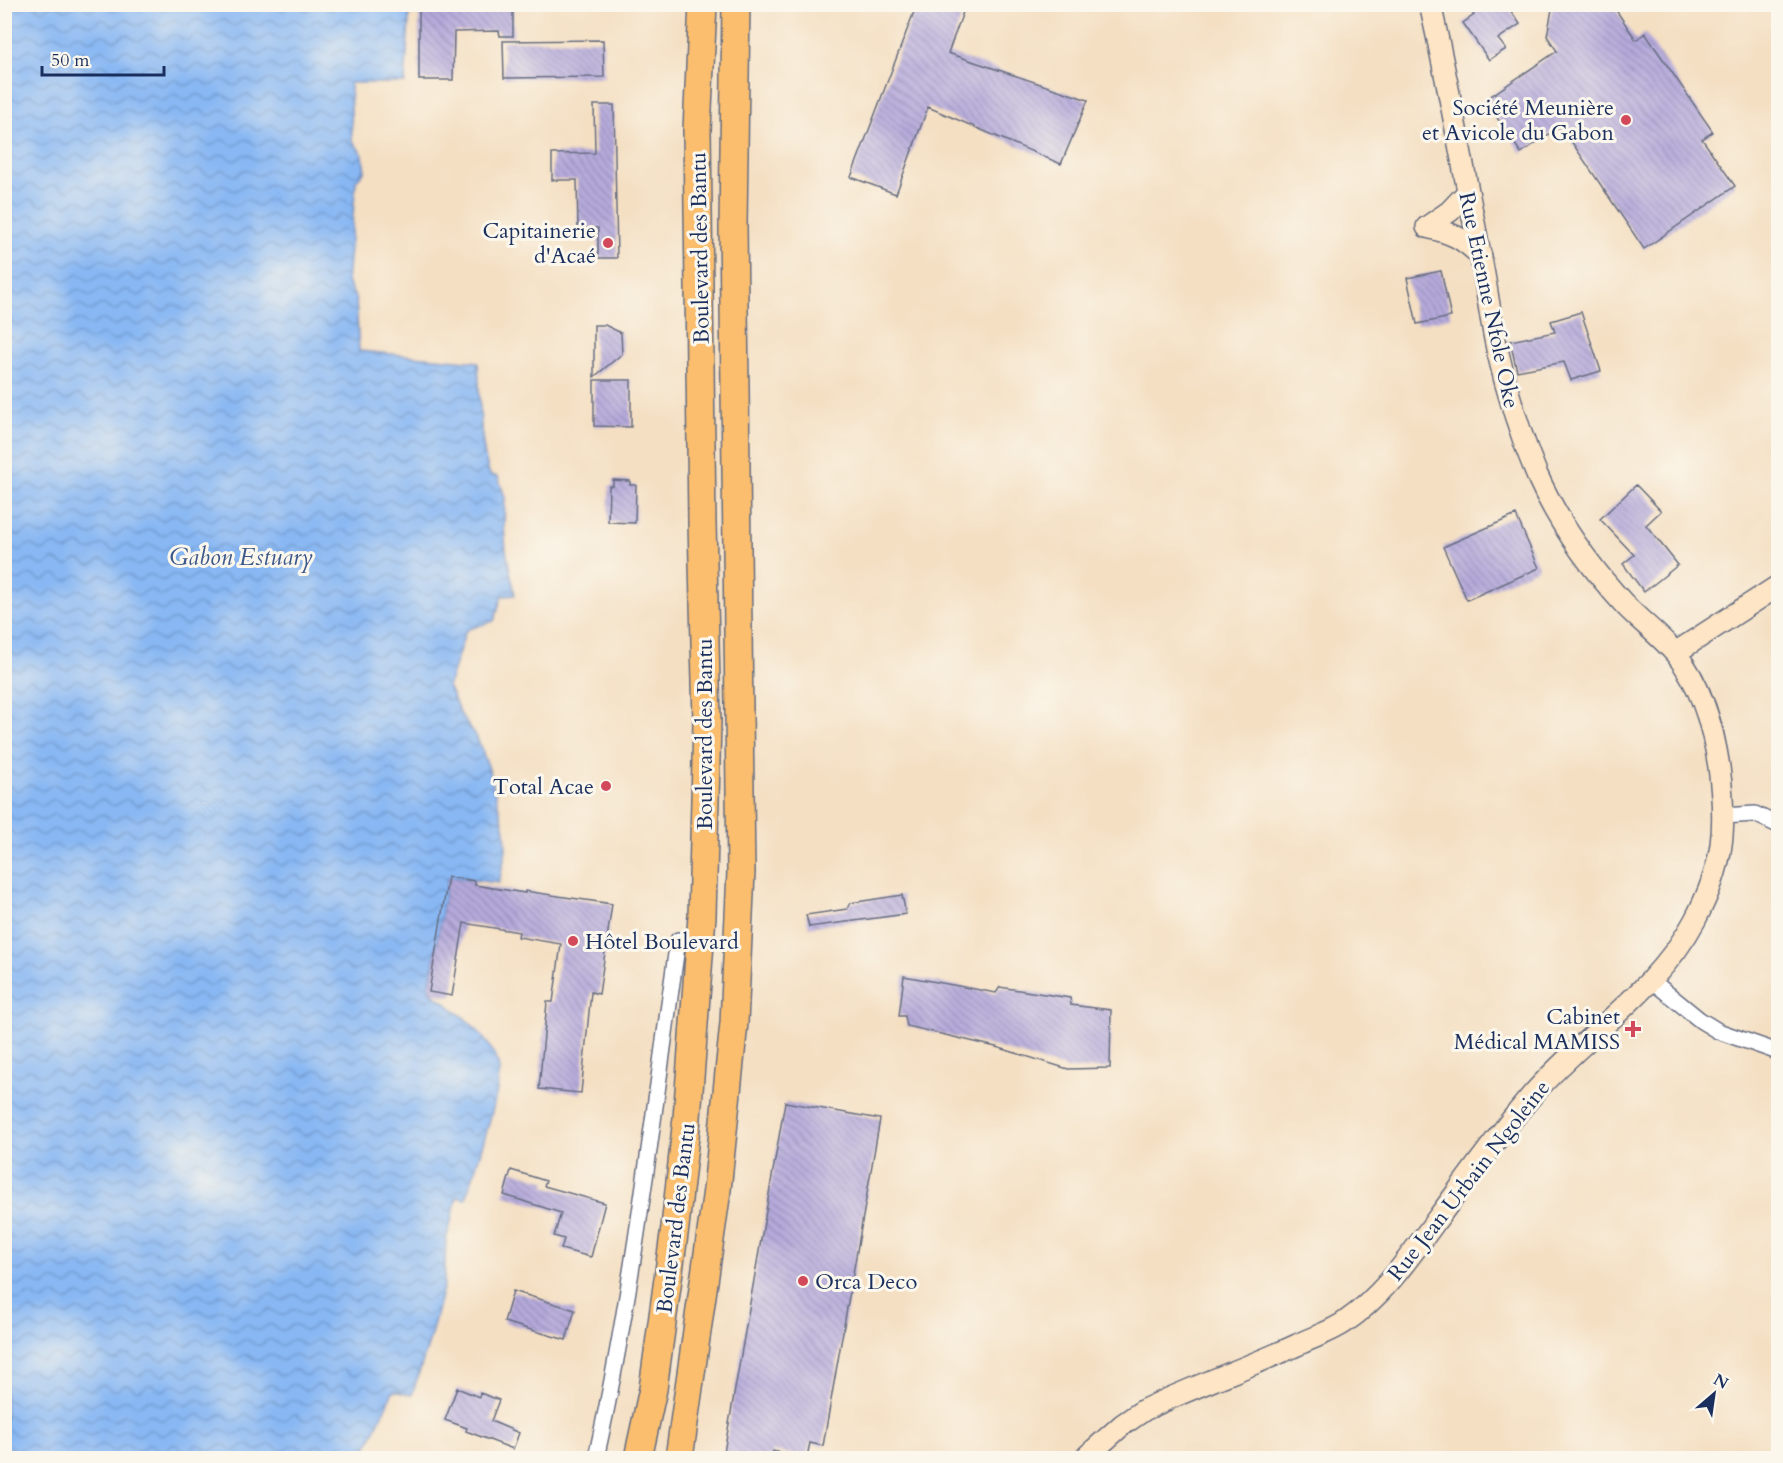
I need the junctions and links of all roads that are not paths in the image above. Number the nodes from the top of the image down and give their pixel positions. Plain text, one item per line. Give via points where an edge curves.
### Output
1 (689, 4) edge
2 (703, 4) edge
3 (736, 4) edge
4 (752, 4) edge
5 (1430, 4) edge
6 (735, 95) junction
7 (697, 130) junction
8 (1467, 193) junction
9 (1481, 256) junction
10 (1779, 586) edge
11 (1675, 653) junction
12 (1723, 816) junction
13 (1779, 825) edge
14 (678, 940) dead end
15 (1651, 980) junction
16 (1779, 1052) edge
17 (687, 1412) junction
18 (596, 1458) edge
19 (638, 1458) edge
20 (679, 1458) edge
21 (692, 1458) edge
22 (1085, 1458) edge

1 - 7 highway via 691,110
2 - 7 highway, Boulevard des Bantu
3 - 6 highway, Boulevard des Bantu
4 - 6 highway
5 - 8 street, Rue Etienne Nfole Oke
6 - 17 highway, Boulevard des Bantu via 733,226 741,872 734,1023 717,1190
7 - 19 highway, Boulevard des Bantu via 707,722 702,916 675,1227
8 - 9 street, Rue Etienne Nfole Oke
8 - 9 street via 1427,227 1454,234
9 - 11 street, Rue Etienne Nfole Oke via 1511,403 1546,493 1599,574
10 - 11 street
11 - 12 street, Rue Jean Urbain Ngoleine via 1702,698 1713,733
12 - 13 street via 1755,814
12 - 15 street, Rue Jean Urbain Ngoleine via 1719,862 1708,892 1694,923
14 - 18 street via 626,1305
15 - 16 street via 1718,1031
15 - 22 street, Rue Jean Urbain Ngoleine via 1535,1092 1375,1299 1341,1325 1144,1410
17 - 20 highway, Boulevard des Bantu
17 - 21 highway

